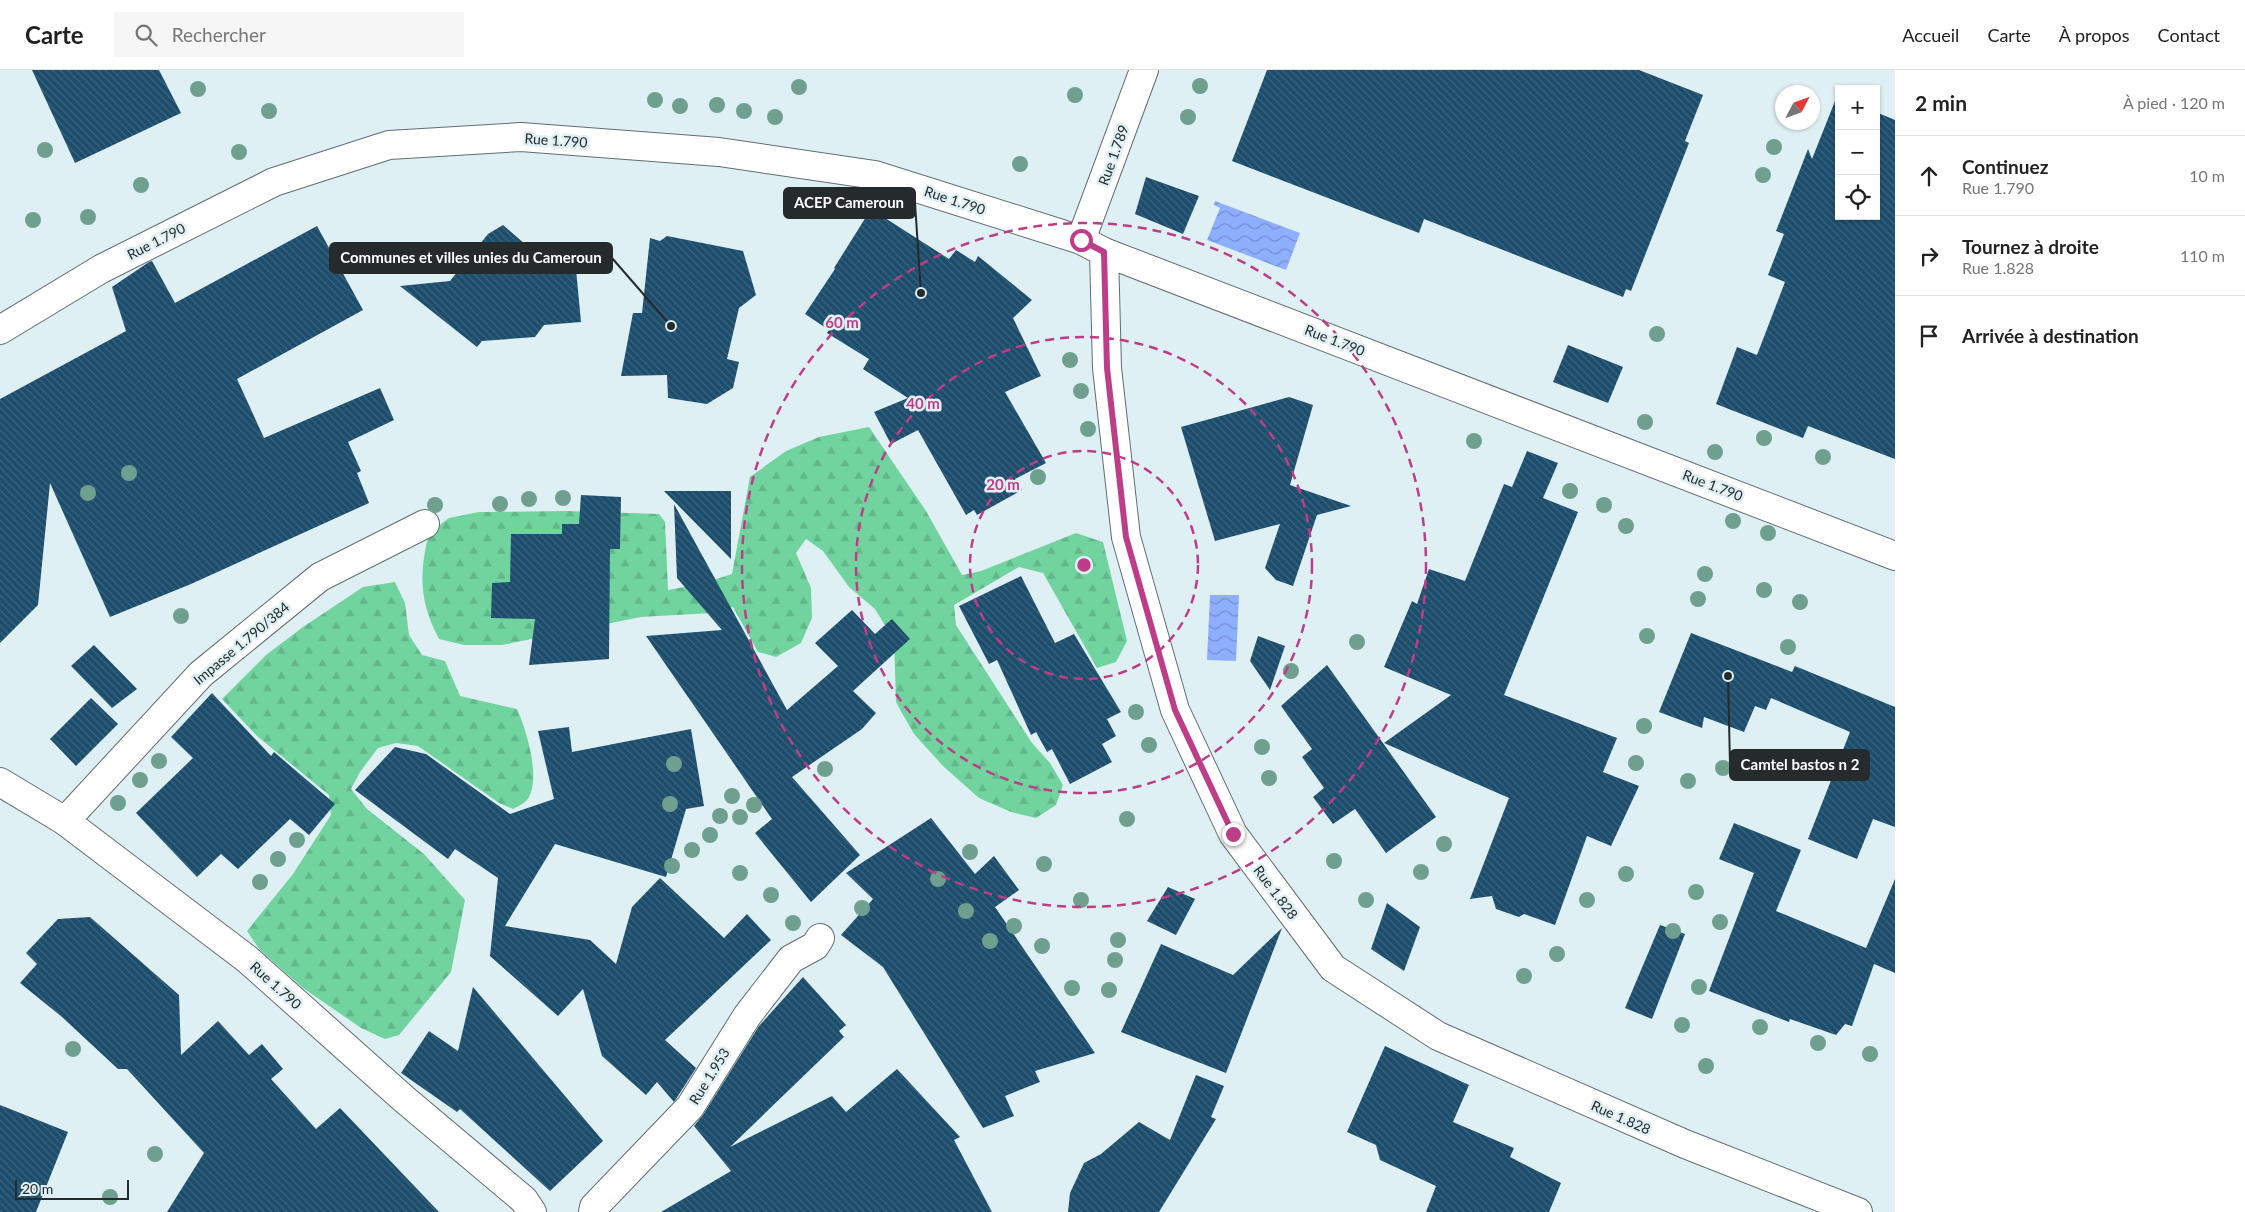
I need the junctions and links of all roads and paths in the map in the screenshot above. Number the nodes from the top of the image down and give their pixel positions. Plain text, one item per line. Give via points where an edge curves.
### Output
1 (1144, 70) edge
2 (1093, 246) junction
3 (0, 330) edge
4 (425, 524) dead end
5 (1895, 556) edge
6 (0, 782) edge
7 (65, 821) junction
8 (820, 938) dead end
9 (532, 1212) edge
10 (593, 1212) edge
11 (1858, 1212) edge

1 - 2 street, Rue 1.789
2 - 3 street, Rue 1.790 via 875,175 719,152 521,137 389,145 274,182 101,269
2 - 5 street, Rue 1.790
2 - 11 street, Rue 1.828 via 1126,537 1175,710 1233,834 1333,968 1438,1036 1685,1144
4 - 7 street, Impasse 1.790/384 via 320,577 200,674
6 - 7 street, Rue 1.790
7 - 9 street, Rue 1.790 via 247,959 404,1099 524,1200
8 - 10 street, Rue 1.953 via 814,946 791,959 747,1016 690,1107 594,1207

